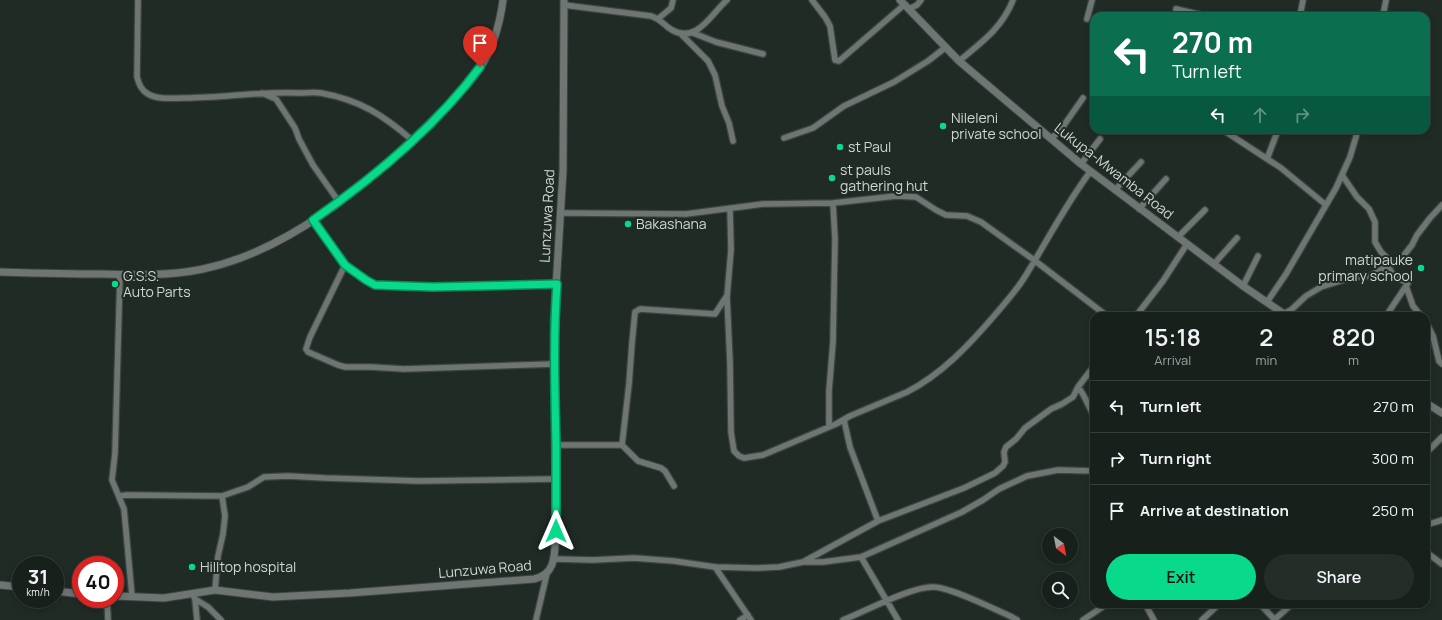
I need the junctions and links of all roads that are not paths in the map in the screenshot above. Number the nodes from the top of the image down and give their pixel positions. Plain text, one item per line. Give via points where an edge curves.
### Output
1 (138, 0) edge
2 (503, 0) edge
3 (673, 0) edge
4 (727, 0) edge
5 (812, 0) edge
6 (921, 0) edge
7 (1013, 0) edge
8 (1092, 0) edge
9 (1303, 0) edge
10 (1386, 0) edge
11 (564, 3) edge
12 (904, 5) edge
13 (1176, 9) dead end
14 (1189, 12) edge
15 (1301, 12) edge
16 (1384, 12) edge
17 (659, 18) junction
18 (1087, 19) dead end
19 (692, 33) junction
20 (681, 34) junction
21 (946, 47) junction
22 (763, 54) dead end
23 (959, 61) junction
24 (262, 93) junction
25 (1083, 98) dead end
26 (1229, 134) edge
27 (1276, 134) edge
28 (1357, 134) edge
29 (784, 138) dead end
30 (1052, 139) junction
31 (1100, 139) dead end
32 (412, 140) junction
33 (733, 141) dead end
34 (1267, 159) junction
35 (1141, 162) dead end
36 (1080, 164) junction
37 (1090, 172) junction
38 (1342, 175) junction
39 (1166, 180) dead end
40 (1115, 190) junction
41 (339, 202) junction
42 (833, 203) junction
43 (1326, 205) junction
44 (1442, 205) edge
45 (730, 209) junction
46 (1139, 209) junction
47 (1205, 210) dead end
48 (562, 213) junction
49 (313, 220) junction
50 (1178, 237) junction
51 (1237, 238) dead end
52 (1187, 244) junction
53 (1258, 256) dead end
54 (1034, 260) junction
55 (1214, 264) junction
56 (345, 265) junction
57 (1388, 267) junction
58 (0, 272) edge
59 (120, 275) junction
60 (557, 284) junction
61 (1243, 286) junction
62 (1406, 286) junction
63 (727, 297) junction
64 (1267, 302) junction
65 (1102, 312) edge
66 (1139, 312) edge
67 (1280, 312) edge
68 (1288, 312) edge
69 (1389, 312) edge
70 (1417, 312) edge
71 (1430, 330) edge
72 (554, 364) junction
73 (1442, 364) edge
74 (1090, 371) edge
75 (1078, 387) junction
76 (1430, 406) edge
77 (1090, 409) edge
78 (1442, 413) edge
79 (844, 420) junction
80 (829, 427) junction
81 (1442, 437) edge
82 (556, 445) junction
83 (622, 445) junction
84 (1430, 449) edge
85 (1090, 471) edge
86 (556, 480) junction
87 (674, 486) dead end
88 (119, 496) junction
89 (222, 496) junction
90 (1442, 520) edge
91 (878, 521) junction
92 (1430, 524) edge
93 (1430, 555) edge
94 (861, 557) junction
95 (554, 559) junction
96 (803, 562) junction
97 (1442, 564) edge
98 (716, 567) junction
99 (547, 573) junction
100 (0, 585) edge
101 (12, 586) edge
102 (215, 590) junction
103 (124, 596) edge
104 (132, 596) junction
105 (193, 596) junction
106 (887, 601) junction
107 (107, 608) edge
108 (1101, 608) edge
109 (1146, 608) edge
110 (1215, 608) edge
111 (1264, 608) edge
112 (1288, 608) edge
113 (750, 618) edge
114 (108, 620) edge
115 (197, 620) edge
116 (222, 620) edge
117 (536, 620) edge
118 (740, 620) edge
119 (844, 620) edge
120 (898, 620) edge
121 (1017, 620) edge
122 (1083, 620) edge
123 (1154, 620) edge
124 (1202, 620) edge
125 (1274, 620) edge

1 - 24 street via 137,77 143,91 163,98 212,98
2 - 32 street via 494,39 480,67 452,102
3 - 17 street via 671,8
4 - 19 street via 700,29
5 - 12 street via 830,26 835,60 838,62
6 - 12 street via 917,5
7 - 23 street via 998,27
8 - 18 street
9 - 15 street
10 - 16 street
11 - 17 street
11 - 48 street, Lunzuwa Road
12 - 21 street, Lukupa-Mwamba Road
13 - 14 street
17 - 20 street via 671,30
19 - 20 street
19 - 22 street
20 - 33 street via 708,61 715,76
21 - 23 street, Lukupa-Mwamba Road
21 - 29 street via 894,82 844,106 813,128
23 - 30 street, Lukupa-Mwamba Road
24 - 32 street via 317,92 349,99 389,121
24 - 41 street via 276,99 295,128 313,165
25 - 30 street
26 - 34 street
27 - 34 street
28 - 38 street
30 - 36 street, Lukupa-Mwamba Road
31 - 36 street
32 - 41 street
34 - 43 street
35 - 40 street
36 - 37 street, Lukupa-Mwamba Road
37 - 40 street, Lukupa-Mwamba Road
37 - 54 street
38 - 43 street
38 - 57 street via 1369,209 1375,222 1375,242 1388,259
39 - 46 street
40 - 46 street, Lukupa-Mwamba Road
41 - 49 street
42 - 45 street via 763,204
42 - 54 street via 896,196 916,197 946,215 975,218
42 - 80 street via 835,239 833,342 828,392
43 - 64 street
44 - 57 street via 1401,258
45 - 48 street via 686,214
45 - 63 street via 731,250
46 - 50 street, Lukupa-Mwamba Road
47 - 50 street
48 - 60 street, Lunzuwa Road
49 - 56 street
49 - 59 street via 234,262 170,273
50 - 52 street, Lukupa-Mwamba Road
51 - 55 street
52 - 55 street, Lukupa-Mwamba Road
52 - 66 street
53 - 61 street
54 - 65 street
54 - 79 street via 1026,276 1005,303 949,363 921,385
55 - 61 street, Lukupa-Mwamba Road
56 - 60 street via 375,285 433,287
56 - 72 street via 310,337 306,349 308,352 345,367 404,369
57 - 62 street via 1395,277 1408,283
57 - 68 street via 1370,276 1353,277 1321,287
58 - 59 street
59 - 88 street via 115,453 112,473 112,480
60 - 72 street, Lunzuwa Road
61 - 64 street, Lukupa-Mwamba Road
62 - 69 street
62 - 70 street
63 - 80 street via 731,432 734,451 744,458 754,457
63 - 83 street via 715,314 640,309 635,312 630,384
64 - 67 street, Lukupa-Mwamba Road
71 - 73 street
72 - 82 street, Lunzuwa Road
74 - 75 street
75 - 77 street
75 - 91 street via 1073,397 1024,428 1006,447 1005,462 995,473 964,488
76 - 78 street
79 - 80 street
79 - 91 street via 850,447
81 - 84 street
82 - 83 street
82 - 86 street, Lunzuwa Road
83 - 87 street via 638,460 661,468
85 - 94 street via 1058,470 1019,479 962,512
86 - 89 street via 264,477 248,487
86 - 95 street, Lunzuwa Road
88 - 89 street
88 - 104 street via 126,518
89 - 102 street via 225,516
90 - 92 street
91 - 96 street
93 - 97 street
94 - 96 street
94 - 106 street
95 - 98 street via 634,558
95 - 99 street, Lunzuwa Road
96 - 98 street via 779,567
98 - 113 street
99 - 102 street, Lunzuwa Road via 534,579 273,597
99 - 117 street
100 - 101 street
102 - 105 street, Lunzuwa Road
103 - 104 street, Lunzuwa Road
104 - 105 street, Lunzuwa Road
105 - 115 street
105 - 116 street
106 - 119 street
106 - 120 street
106 - 121 street via 921,588 940,588
107 - 114 street
108 - 122 street
109 - 123 street
110 - 124 street
111 - 125 street
112 - 125 street
113 - 118 street

